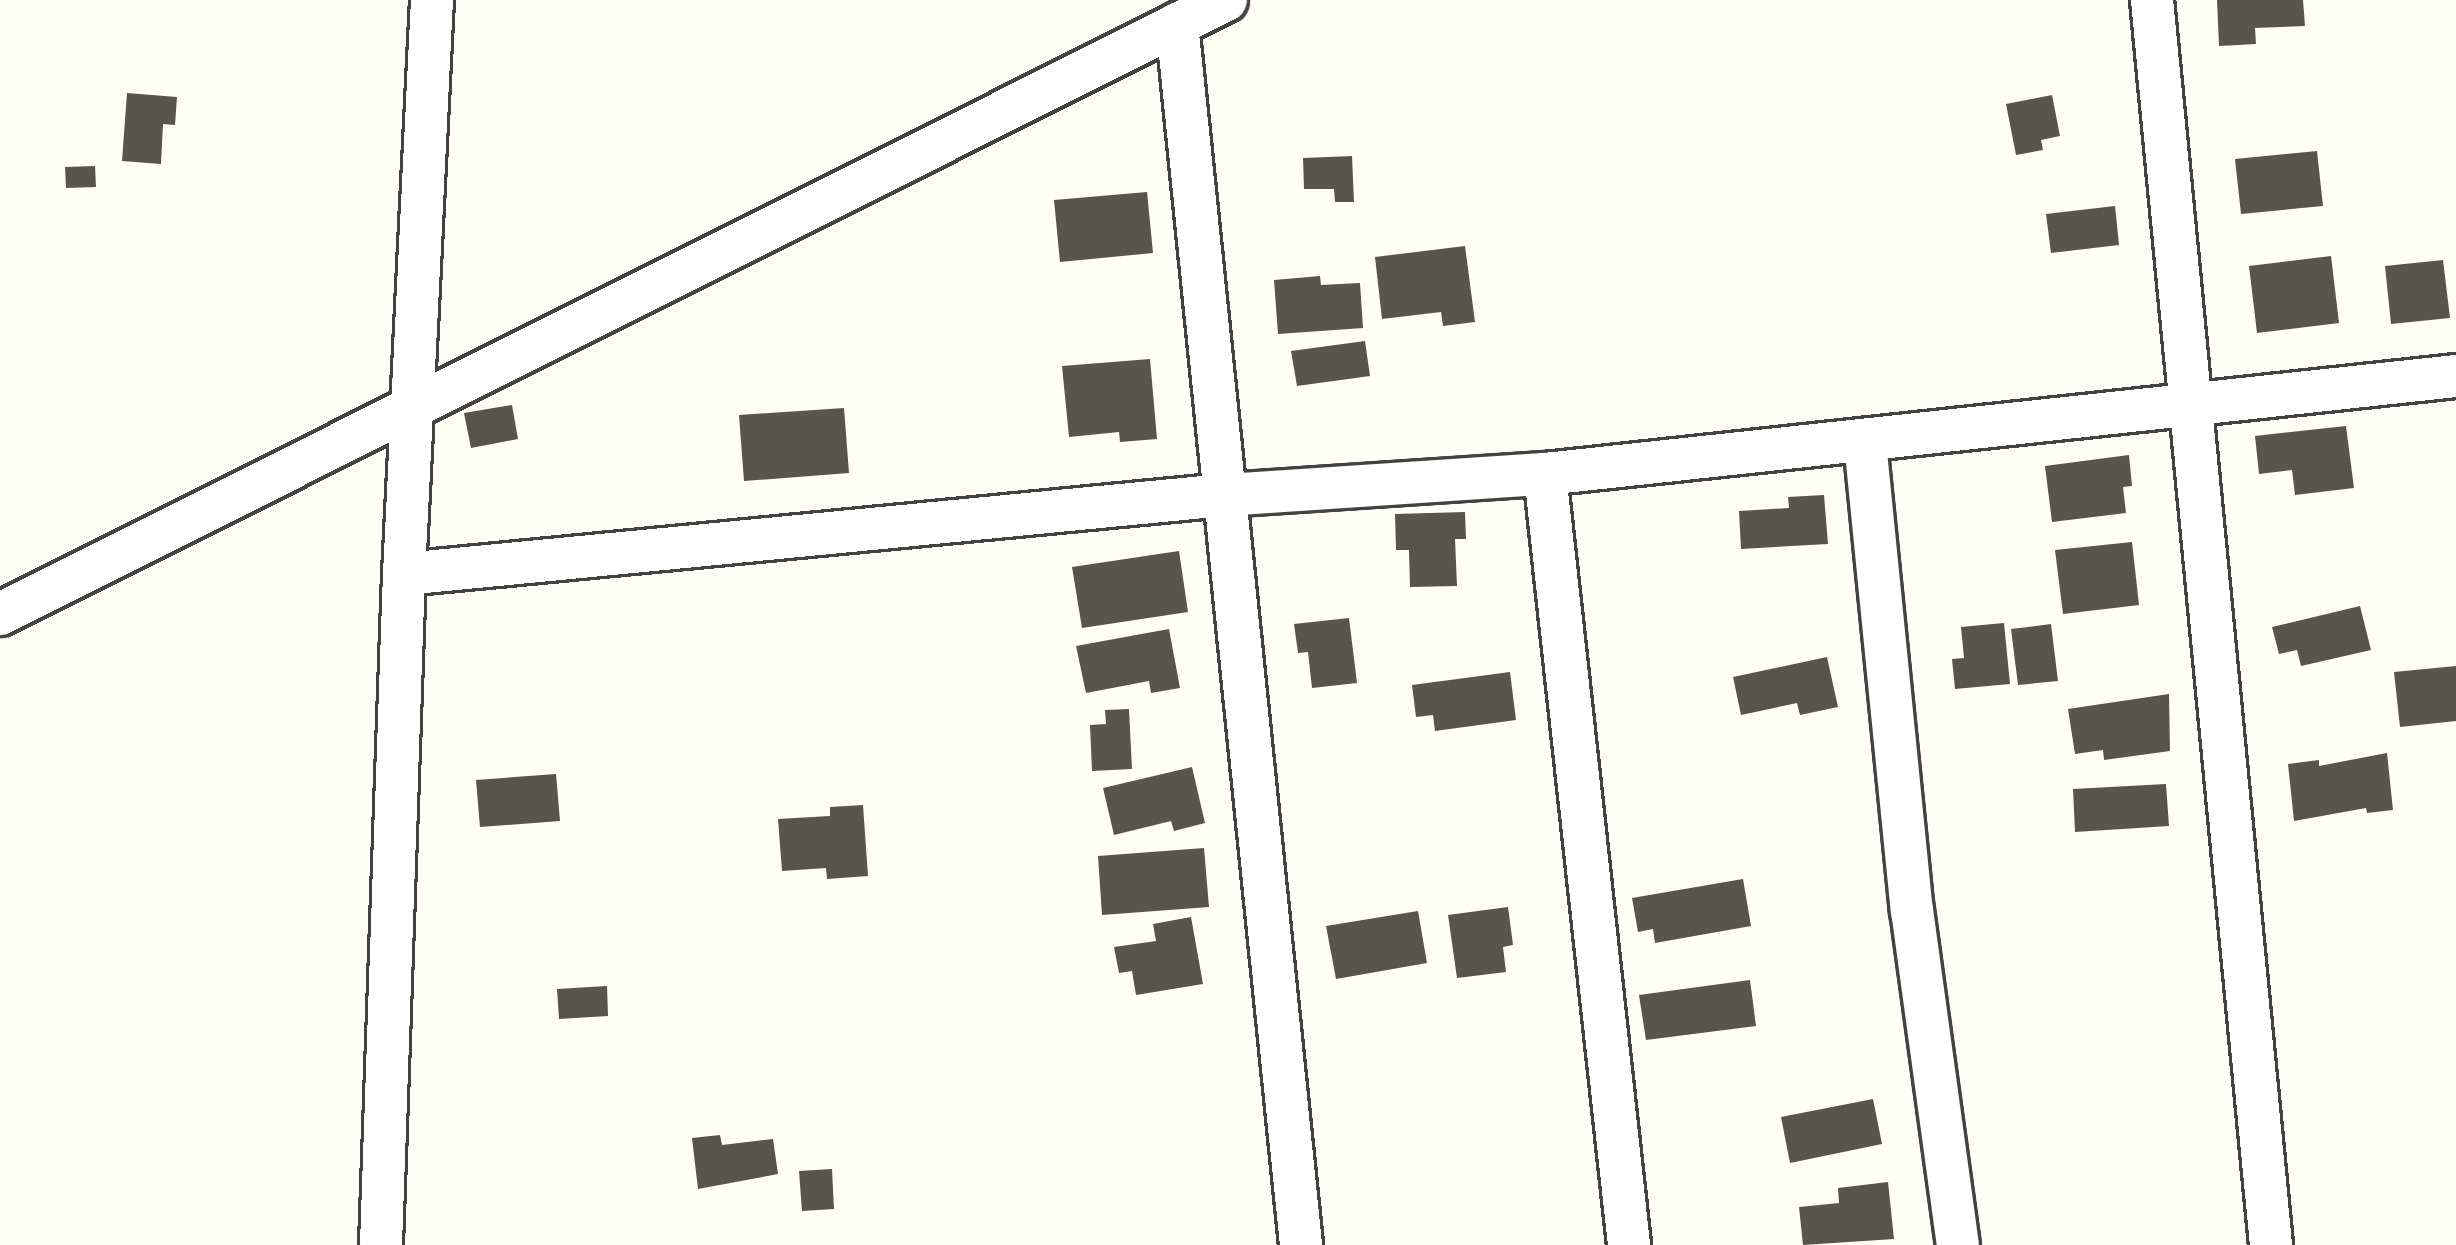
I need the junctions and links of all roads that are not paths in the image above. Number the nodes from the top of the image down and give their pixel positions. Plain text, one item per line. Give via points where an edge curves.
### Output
1 (432, 0) edge
2 (1226, 0) edge
3 (2152, 0) edge
4 (1177, 24) junction
5 (2456, 376) edge
6 (417, 401) junction
7 (2191, 408) junction
8 (1865, 442) junction
9 (1545, 475) junction
10 (1225, 495) junction
11 (404, 574) junction
12 (0, 614) edge
13 (381, 1245) edge
14 (1301, 1245) edge
15 (1629, 1245) edge
16 (1958, 1245) edge
17 (2272, 1245) edge

1 - 6 street
2 - 4 street
3 - 7 street
4 - 6 street
4 - 10 street
5 - 7 street
6 - 11 street
6 - 12 street
7 - 8 street
7 - 17 street
8 - 9 street
8 - 16 street via 1912,910
9 - 10 street
9 - 15 street
10 - 11 street
10 - 14 street
11 - 13 street

